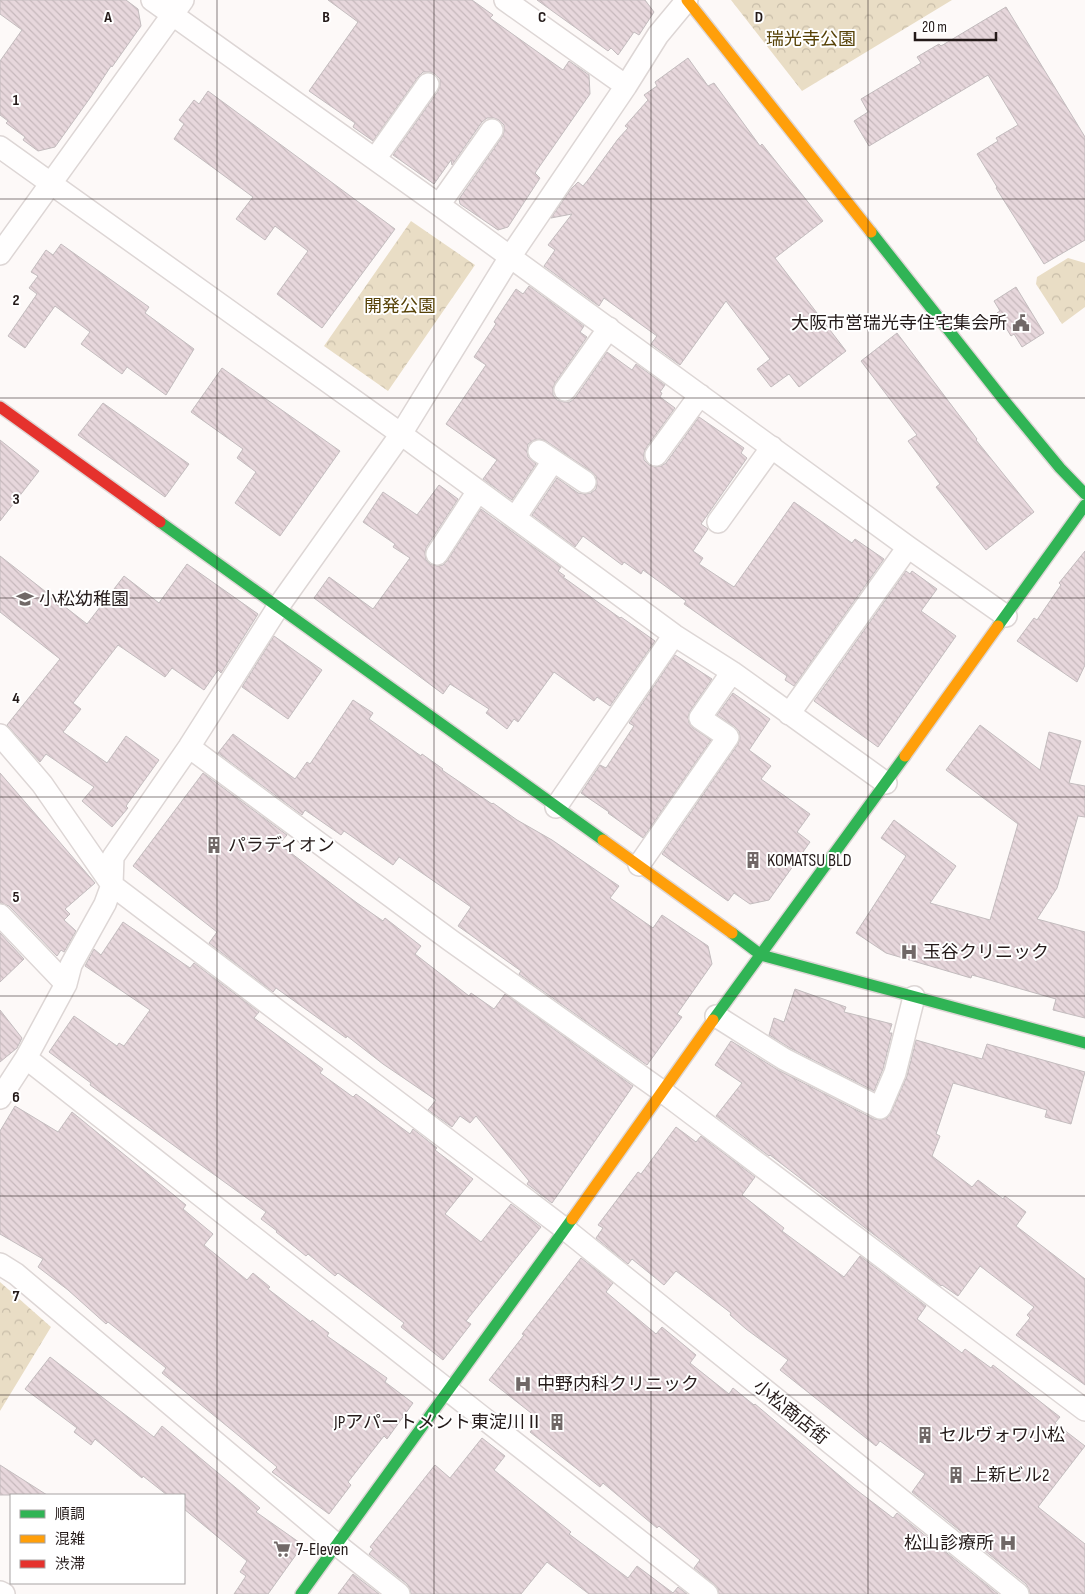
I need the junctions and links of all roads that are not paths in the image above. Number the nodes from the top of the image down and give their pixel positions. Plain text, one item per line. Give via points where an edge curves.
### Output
1 (152, 0) edge
2 (505, 0) edge
3 (687, 0) edge
4 (178, 7) edge
5 (428, 84) dead end
6 (626, 86) junction
7 (492, 130) dead end
8 (0, 148) edge
9 (375, 159) junction
10 (51, 184) junction
11 (439, 205) junction
12 (0, 254) edge
13 (510, 257) junction
14 (610, 328) junction
15 (565, 390) dead end
16 (700, 394) junction
17 (0, 407) edge
18 (401, 434) junction
19 (772, 447) junction
20 (656, 455) dead end
21 (585, 482) dead end
22 (478, 491) junction
23 (1085, 494) edge
24 (1085, 505) edge
25 (515, 518) junction
26 (718, 522) dead end
27 (908, 547) junction
28 (437, 554) dead end
29 (278, 607) junction
30 (1006, 616) junction
31 (674, 635) junction
32 (732, 672) junction
33 (788, 714) junction
34 (0, 735) edge
35 (189, 747) junction
36 (886, 783) junction
37 (556, 807) junction
38 (639, 865) junction
39 (112, 885) junction
40 (0, 915) edge
41 (761, 955) junction
42 (66, 984) junction
43 (914, 997) junction
44 (716, 1016) junction
45 (1085, 1043) edge
46 (26, 1058) junction
47 (663, 1092) junction
48 (0, 1098) edge
49 (565, 1229) junction
50 (0, 1264) edge
51 (448, 1390) junction
52 (1085, 1410) edge
53 (336, 1544) junction
54 (0, 1592) edge
55 (4, 1594) edge
56 (300, 1594) edge
57 (399, 1594) edge
58 (707, 1594) edge
59 (1018, 1594) edge

1 - 4 street
2 - 6 street
3 - 6 street via 658,36
3 - 23 street via 1003,399
4 - 9 street
4 - 10 street
5 - 9 street
6 - 13 street
7 - 11 street
8 - 10 street
9 - 11 street
10 - 12 street
10 - 18 street
11 - 13 street
13 - 14 street
13 - 18 street
14 - 15 street
14 - 16 street
16 - 19 street
16 - 20 street
17 - 29 street
18 - 22 street
18 - 29 street
19 - 26 street
19 - 27 street
21 - 25 street via 546,456
22 - 25 street
22 - 28 street
24 - 30 street
25 - 31 street
27 - 30 street
27 - 33 street
29 - 35 street
29 - 37 street
30 - 36 street
31 - 32 street
31 - 37 street
32 - 33 street
32 - 38 street via 700,718 728,737
33 - 36 street
34 - 39 street, 小松商店街 via 42,784
35 - 39 street via 112,857
35 - 47 street
36 - 41 street
37 - 38 street
38 - 41 street
39 - 42 street via 71,965
39 - 49 street, 小松商店街
40 - 42 street
41 - 43 street
41 - 44 street
42 - 46 street
43 - 44 street via 895,1073 880,1108 784,1059
43 - 45 street
44 - 47 street
46 - 48 street
46 - 51 street
47 - 49 street
47 - 52 street
49 - 51 street
49 - 59 street, 小松商店街
50 - 53 street via 24,1280
51 - 53 street
51 - 58 street
53 - 56 street
53 - 57 street
54 - 55 street

